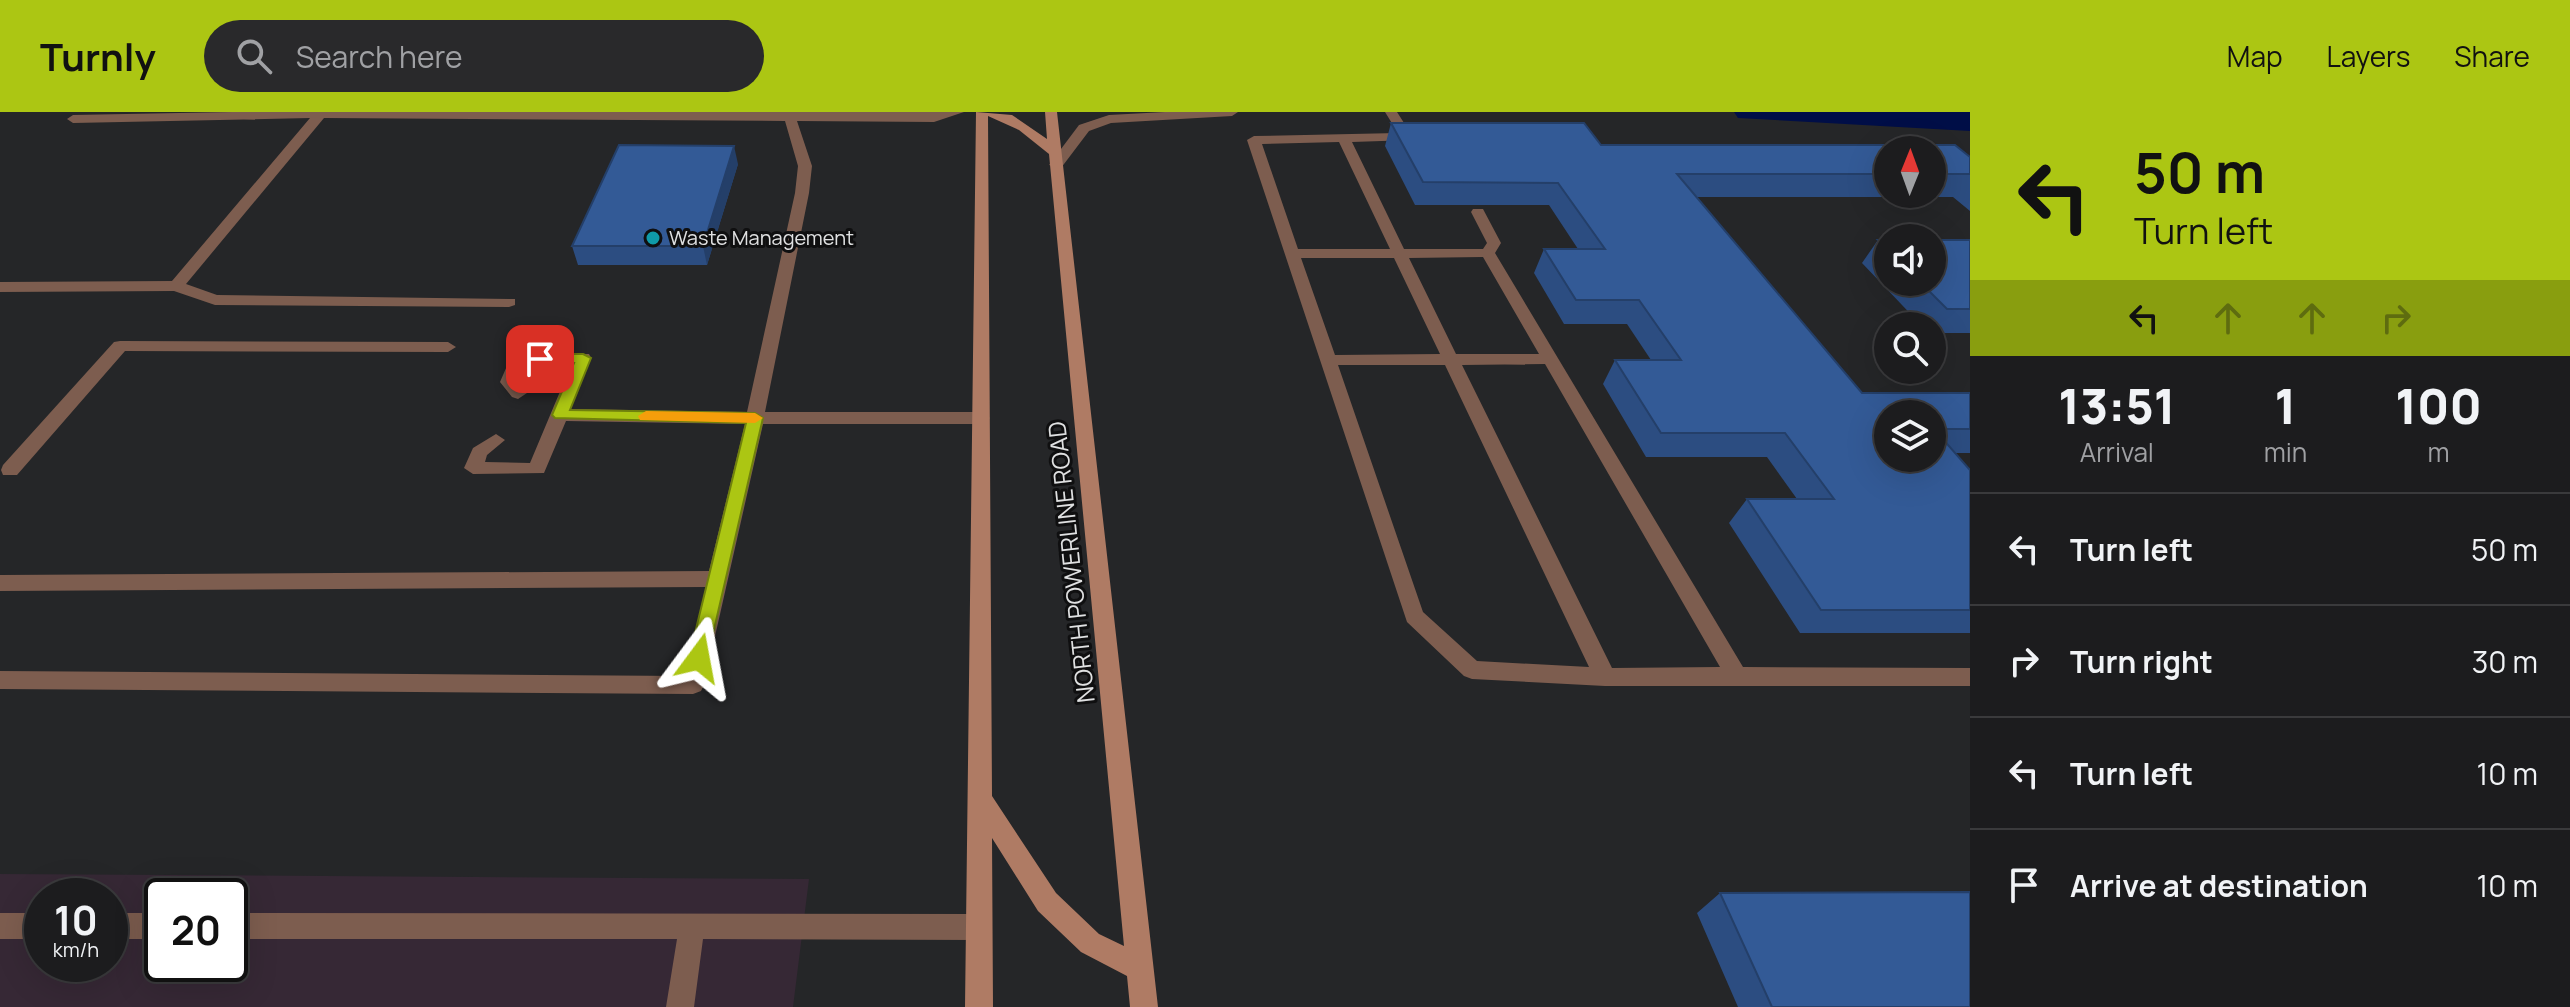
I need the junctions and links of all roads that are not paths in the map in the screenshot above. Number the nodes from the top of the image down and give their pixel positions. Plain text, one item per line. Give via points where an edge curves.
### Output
1 (958, 112) edge
2 (984, 112) edge
3 (1051, 112) edge
4 (1232, 112) edge
5 (1391, 112) edge
6 (570, 113) edge
7 (320, 114) junction
8 (790, 115) edge
9 (73, 119) dead end
10 (1344, 140) junction
11 (1056, 159) junction
12 (1478, 212) edge
13 (1488, 253) junction
14 (1293, 254) junction
15 (1399, 254) junction
16 (176, 286) junction
17 (0, 287) edge
18 (509, 302) dead end
19 (448, 347) dead end
20 (1450, 359) junction
21 (1550, 359) junction
22 (1329, 360) junction
23 (493, 392) dead end
24 (560, 415) junction
25 (755, 418) junction
26 (981, 418) junction
27 (496, 440) dead end
28 (10, 470) dead end
29 (717, 579) junction
30 (0, 583) edge
31 (1737, 676) junction
32 (1605, 677) junction
33 (1970, 677) edge
34 (0, 680) edge
35 (979, 797) junction
36 (0, 926) edge
37 (24, 926) edge
38 (248, 926) edge
39 (692, 927) junction
40 (978, 927) junction
41 (1140, 968) junction
42 (680, 1007) edge
43 (979, 1007) edge
44 (1144, 1007) edge

1 - 8 lane via 934,118
2 - 11 main road via 1015,120
2 - 26 main road
3 - 11 main road, NORTH POWERLINE ROAD
4 - 11 lane via 1109,119 1084,128
5 - 10 lane via 1407,137
6 - 7 lane
6 - 8 lane
7 - 9 lane
7 - 16 lane
8 - 25 lane via 805,166
10 - 14 lane via 1254,140
10 - 15 lane
11 - 41 main road, NORTH POWERLINE ROAD
12 - 13 lane via 1494,243
13 - 15 lane
13 - 21 lane
14 - 15 lane
14 - 22 lane
15 - 20 lane
16 - 17 lane
16 - 18 lane via 215,300
19 - 28 lane via 120,346
20 - 21 lane
20 - 22 lane
20 - 32 lane
21 - 31 lane
22 - 32 lane via 1414,616 1472,670
23 - 24 lane via 513,387 518,359 583,358
24 - 25 lane
24 - 27 lane via 537,469 473,468 475,446
25 - 26 lane
25 - 29 lane
26 - 35 main road
29 - 30 lane
29 - 34 lane via 693,685
31 - 32 lane
31 - 33 lane
35 - 40 main road
35 - 41 main road via 1047,902 1090,943
36 - 37 lane
38 - 39 lane
39 - 40 lane
39 - 42 lane
40 - 43 main road
41 - 44 main road, NORTH POWERLINE ROAD

